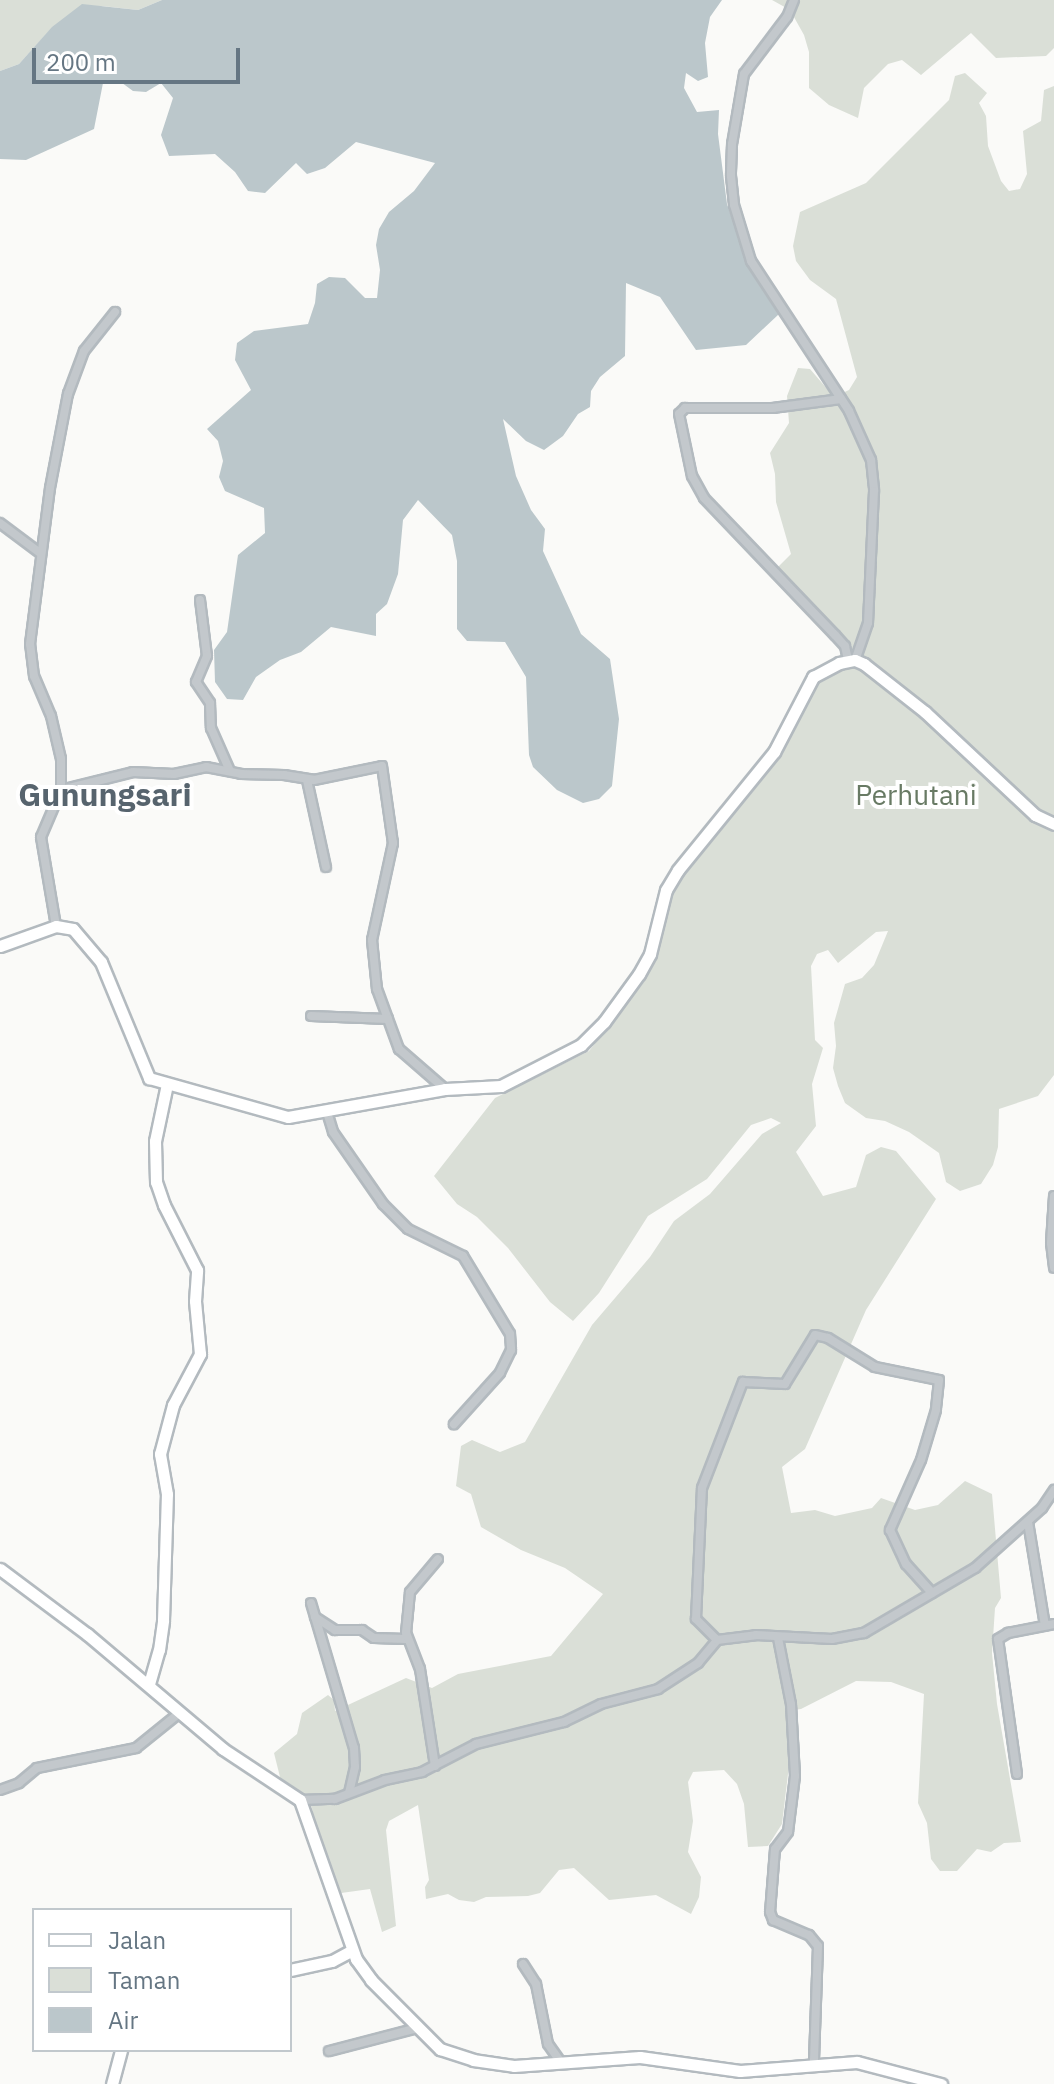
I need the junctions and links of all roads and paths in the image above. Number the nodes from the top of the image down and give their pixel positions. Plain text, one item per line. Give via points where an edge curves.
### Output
1 (794, 0) edge
2 (115, 312) dead end
3 (841, 399) junction
4 (0, 523) edge
5 (40, 553) junction
6 (200, 600) dead end
7 (852, 660) junction
8 (230, 771) junction
9 (307, 780) junction
10 (61, 790) junction
11 (1054, 824) edge
12 (326, 867) dead end
13 (56, 926) junction
14 (0, 946) edge
15 (311, 1016) dead end
16 (388, 1019) junction
17 (167, 1084) junction
18 (445, 1089) junction
19 (327, 1112) junction
20 (1054, 1196) edge
21 (1054, 1268) edge
22 (454, 1424) dead end
23 (1054, 1490) edge
24 (1028, 1522) junction
25 (438, 1559) dead end
26 (0, 1569) edge
27 (932, 1593) junction
28 (311, 1603) dead end
29 (315, 1617) junction
30 (1050, 1625) edge
31 (778, 1638) junction
32 (406, 1639) junction
33 (717, 1640) junction
34 (149, 1684) junction
35 (178, 1714) junction
36 (435, 1766) junction
37 (1017, 1774) dead end
38 (0, 1790) edge
39 (349, 1792) junction
40 (307, 1803) junction
41 (351, 1951) junction
42 (523, 1964) dead end
43 (292, 1970) edge
44 (417, 2028) junction
45 (329, 2051) dead end
46 (120, 2052) edge
47 (814, 2063) junction
48 (562, 2064) junction
49 (112, 2084) edge
50 (941, 2084) edge

1 - 3 street via 748,66 740,92 730,163 734,205 751,261
2 - 5 street via 84,351 68,394
3 - 7 street via 873,472 868,623
3 - 7 street via 773,408 685,408 679,414 692,476 704,498 835,635
4 - 5 street
5 - 10 street via 30,654 57,740
6 - 8 street via 207,656 196,682 210,703 211,728
7 - 11 street via 925,712 1035,815
7 - 18 street via 813,677 774,752 678,870 662,900 650,954 591,1036 563,1057 501,1086
8 - 9 street
8 - 10 street via 211,766 174,774 133,772
9 - 12 street
9 - 16 street via 378,765 384,770 393,843 372,952
10 - 13 street via 41,837
13 - 14 street
13 - 17 street via 73,929 101,962 145,1071 154,1081
15 - 16 street
16 - 18 street via 399,1049
17 - 19 street via 216,1094 280,1117
17 - 34 street via 155,1141 156,1182 197,1270 200,1354 173,1405 160,1454 167,1494 163,1620
18 - 19 street
19 - 22 street via 333,1132 383,1204 408,1229 463,1256 510,1334 511,1350 500,1373
20 - 21 street
23 - 24 street
24 - 27 street via 975,1568
24 - 30 street
25 - 32 street via 410,1592
26 - 34 street
27 - 31 street via 849,1638
27 - 33 street via 906,1564 890,1530 921,1460 939,1380 875,1367 815,1335 785,1384 743,1382 702,1488 696,1619
28 - 29 street
29 - 32 street via 335,1630
29 - 39 street via 354,1748
30 - 37 street via 998,1639
31 - 33 street
31 - 47 street via 791,1704 795,1776 788,1832 775,1849 770,1912 773,1920 809,1935 818,1946
32 - 36 street via 420,1669
33 - 36 street via 698,1663 658,1689 601,1704 564,1722 476,1744
34 - 35 street
35 - 38 street via 136,1748 37,1768
35 - 40 street via 253,1771
36 - 39 street
39 - 40 street
40 - 41 street
41 - 43 street
41 - 44 street
42 - 48 street via 536,1984 548,2044
44 - 45 street
44 - 48 street via 440,2049 473,2060 514,2066
46 - 49 street
47 - 48 street via 740,2071 640,2057
47 - 50 street via 857,2062

